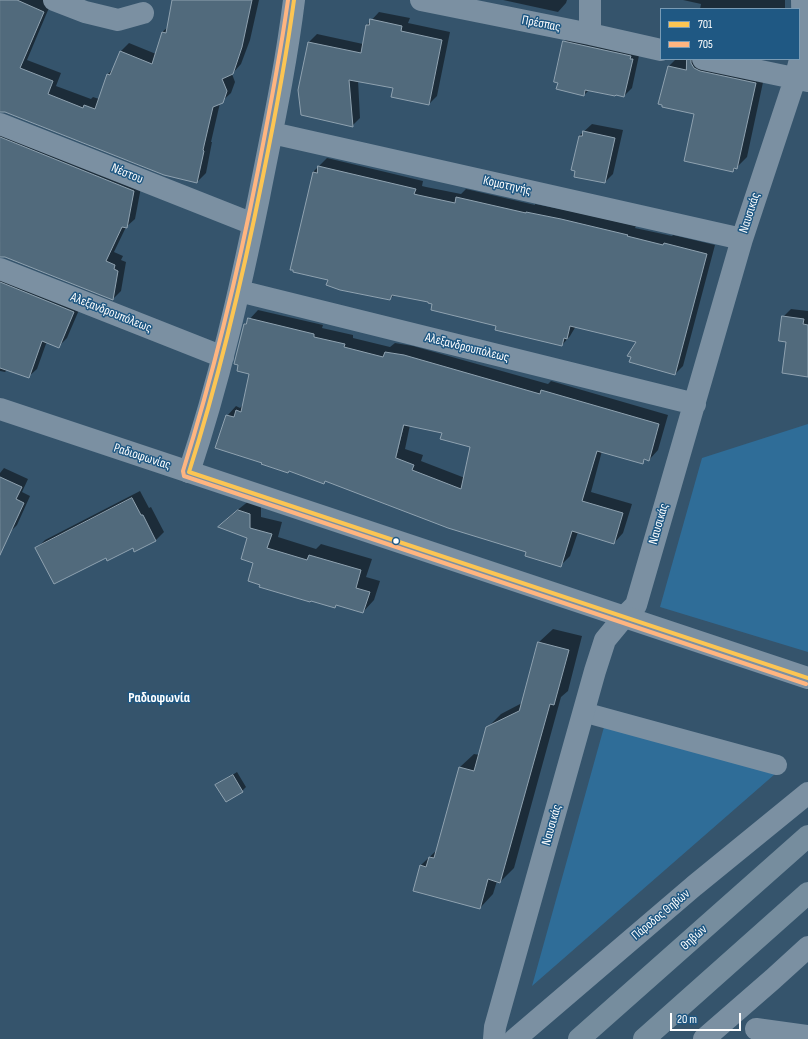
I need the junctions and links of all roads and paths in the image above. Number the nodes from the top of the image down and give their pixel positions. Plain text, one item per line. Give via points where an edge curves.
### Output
1 (54, 0) edge
2 (294, 0) edge
3 (421, 0) edge
4 (590, 0) edge
5 (802, 0) edge
6 (143, 13) dead end
7 (590, 34) junction
8 (660, 50) edge
9 (708, 60) edge
10 (802, 80) edge
11 (0, 124) edge
12 (272, 133) junction
13 (253, 224) junction
14 (742, 239) junction
15 (0, 269) edge
16 (239, 291) junction
17 (223, 357) junction
18 (694, 404) junction
19 (0, 409) edge
20 (189, 472) junction
21 (624, 617) junction
22 (808, 678) edge
23 (583, 712) junction
24 (777, 765) dead end
25 (808, 793) edge
26 (808, 836) edge
27 (808, 893) edge
28 (808, 947) edge
29 (756, 1029) dead end
30 (808, 1036) edge
31 (494, 1039) edge
32 (515, 1039) edge
33 (579, 1039) edge
34 (644, 1039) edge
35 (704, 1039) edge

1 - 6 street via 85,12 118,20
2 - 12 street
3 - 7 street, Πρέσπας
4 - 7 street
5 - 10 street, Ναυσικάς
7 - 8 street, Πρέσπας
9 - 10 street
10 - 14 street, Ναυσικάς
11 - 13 street, Νέστου
12 - 13 street
12 - 14 street, Κομοτηνής
13 - 16 street
14 - 18 street, Ναυσικάς
15 - 17 street, Αλεξανδρουπόλεως
16 - 17 street
16 - 18 street, Αλεξανδρουπόλεως
17 - 20 street
18 - 21 street, Ναυσικάς via 636,605
19 - 20 street, Ραδιοφωνίας
20 - 21 street, Ραδιοφωνίας
21 - 22 street, Ραδιοφωνίας
21 - 23 street, Ναυσικάς via 605,640
23 - 24 street
23 - 31 street, Ναυσικάς via 495,1027
25 - 32 street, Πάροδος Θηβών via 694,886
26 - 33 main road, Θηβών
27 - 34 main road
28 - 35 street
29 - 30 street

